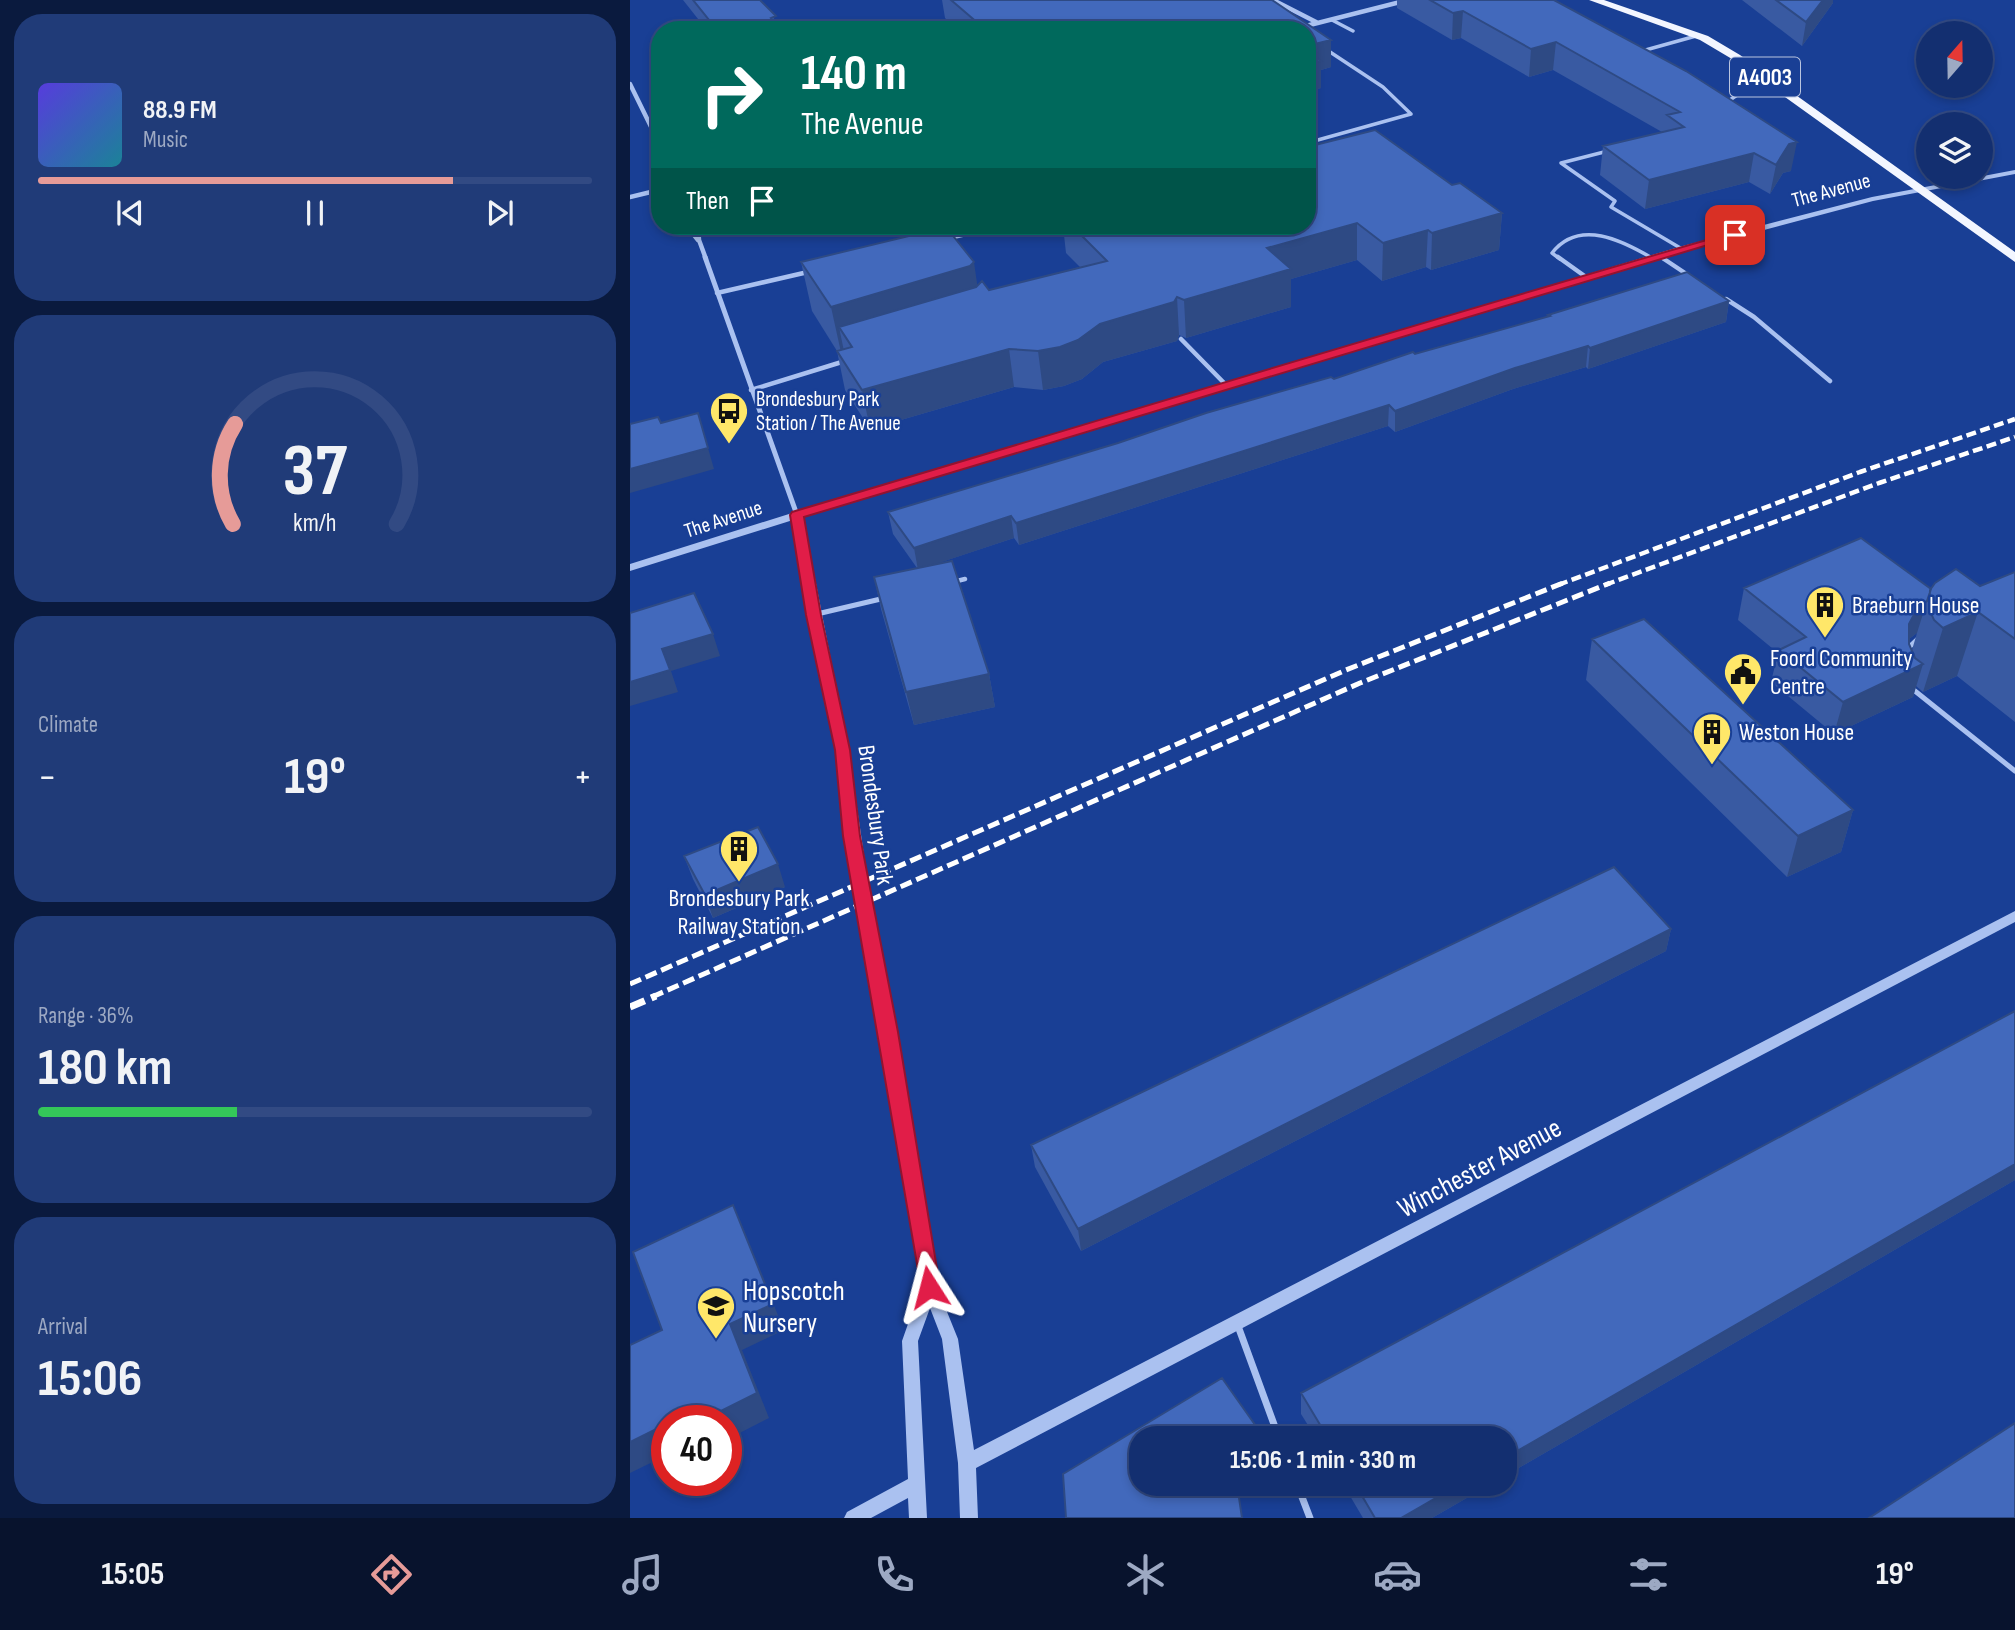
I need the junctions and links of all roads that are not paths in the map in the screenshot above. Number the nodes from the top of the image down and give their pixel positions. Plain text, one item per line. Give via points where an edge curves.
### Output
1 (1273, 0) edge
2 (1408, 0) edge
3 (1594, 0) edge
4 (1332, 20) junction
5 (1314, 21) edge
6 (1318, 23) edge
7 (1353, 31) dead end
8 (1696, 36) junction
9 (1318, 44) edge
10 (1634, 47) edge
11 (1775, 83) junction
12 (630, 84) edge
13 (1726, 107) edge
14 (651, 127) edge
15 (1316, 140) edge
16 (1612, 151) edge
17 (2015, 172) edge
18 (1993, 176) edge
19 (1916, 189) junction
20 (651, 192) edge
21 (630, 197) edge
22 (695, 235) edge
23 (699, 235) edge
24 (964, 235) edge
25 (699, 240) junction
26 (934, 242) edge
27 (1682, 249) junction
28 (1656, 257) junction
29 (2015, 258) edge
30 (812, 271) edge
31 (1691, 276) edge
32 (1587, 277) junction
33 (717, 293) junction
34 (1722, 297) edge
35 (1181, 339) edge
36 (853, 359) edge
37 (1830, 381) dead end
38 (1228, 387) junction
39 (751, 390) junction
40 (797, 515) junction
41 (630, 568) edge
42 (965, 579) dead end
43 (940, 585) edge
44 (889, 597) edge
45 (813, 615) junction
46 (1924, 634) edge
47 (1902, 659) edge
48 (1906, 680) edge
49 (2015, 771) edge
50 (2015, 916) edge
51 (888, 1032) joint
52 (929, 1287) junction
53 (1237, 1323) junction
54 (1275, 1426) edge
55 (967, 1463) junction
56 (916, 1484) junction
57 (1302, 1496) edge
58 (853, 1518) edge
59 (918, 1518) edge
60 (969, 1518) edge
61 (1310, 1518) edge

1 - 5 street
2 - 4 street
3 - 8 main road, A4003
4 - 6 street
4 - 7 lane
8 - 10 lane via 1643,51
8 - 11 main road, A4003
9 - 15 lane via 1382,87 1411,114
11 - 13 lane via 1731,97
11 - 19 main road, A4003
12 - 14 street
16 - 27 lane via 1561,163 1615,201 1611,207
17 - 18 street
19 - 27 street, The Avenue
19 - 29 main road, A4003
20 - 21 street
22 - 25 street, Brondesbury Park
23 - 25 street, Brondesbury Park
24 - 26 lane
25 - 33 street, Brondesbury Park
27 - 28 street, The Avenue
28 - 31 lane
28 - 32 street, The Avenue
28 - 32 lane via 1614,236 1599,234 1557,246 1552,253
30 - 33 lane
32 - 38 street, The Avenue
33 - 39 street, Brondesbury Park
34 - 37 lane via 1754,317
35 - 38 lane
36 - 39 lane
38 - 40 street, The Avenue
39 - 40 street, Brondesbury Park
40 - 41 street, The Avenue
40 - 45 street, Brondesbury Park
42 - 43 lane
44 - 45 lane
45 - 51 street, Brondesbury Park, bridge via 842,750 852,836
46 - 47 lane
48 - 49 lane via 1929,704
50 - 53 street, Winchester Avenue
51 - 52 street, Brondesbury Park
52 - 55 street, Brondesbury Park via 950,1339
52 - 56 street, Brondesbury Park via 910,1341
53 - 54 lane
53 - 55 street, Winchester Avenue
55 - 60 street, Brondesbury Park
56 - 58 street
56 - 59 street, Brondesbury Park
57 - 61 lane

